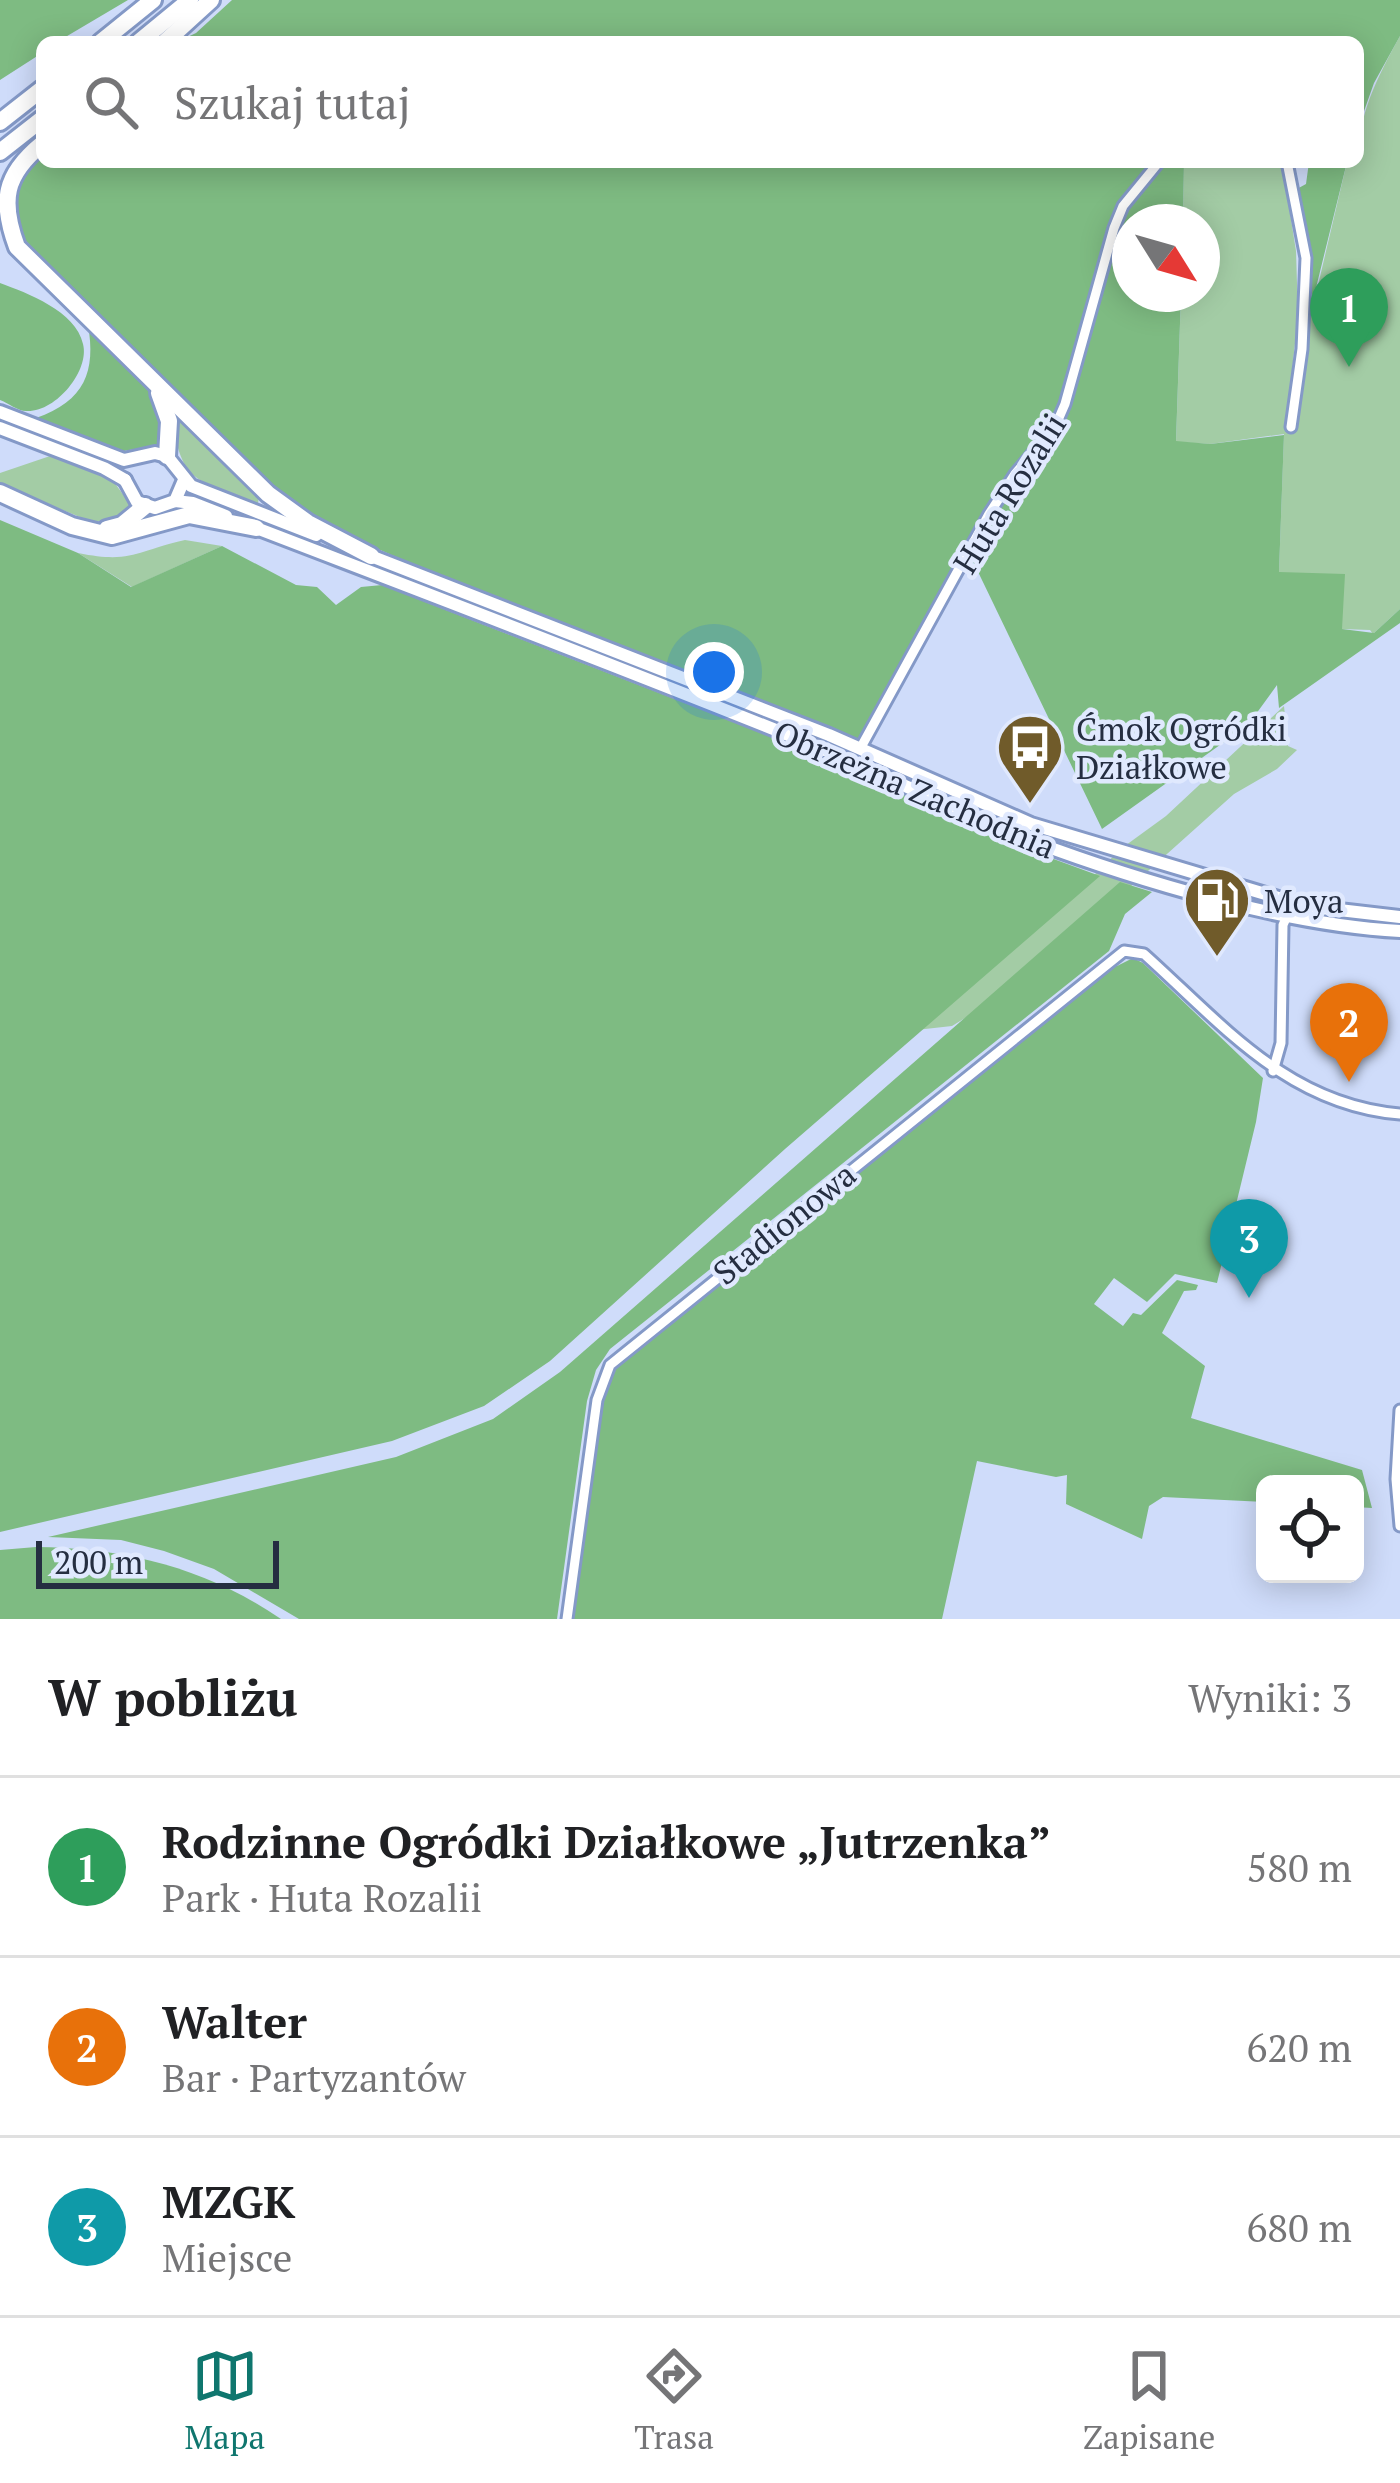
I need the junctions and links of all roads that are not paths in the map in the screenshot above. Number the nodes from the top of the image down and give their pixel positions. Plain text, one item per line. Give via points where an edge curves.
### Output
1 (153, 0) edge
2 (190, 0) edge
3 (211, 0) edge
4 (108, 36) edge
5 (146, 36) edge
6 (172, 36) edge
7 (36, 90) edge
8 (36, 91) edge
9 (0, 112) edge
10 (0, 122) edge
11 (36, 124) edge
12 (36, 149) edge
13 (0, 152) edge
14 (1154, 168) edge
15 (1288, 168) edge
16 (141, 368) junction
17 (0, 412) edge
18 (1291, 427) dead end
19 (0, 428) edge
20 (166, 455) junction
21 (137, 458) junction
22 (124, 480) junction
23 (184, 480) junction
24 (0, 493) edge
25 (175, 501) junction
26 (146, 506) junction
27 (256, 528) junction
28 (94, 531) junction
29 (371, 556) junction
30 (860, 749) junction
31 (1072, 846) junction
32 (1287, 916) junction
33 (1400, 917) edge
34 (1400, 932) edge
35 (1274, 1071) junction
36 (1400, 1114) edge
37 (1400, 1410) edge
38 (1400, 1526) edge
39 (567, 1619) edge

1 - 4 highway
2 - 5 highway
3 - 6 highway
7 - 9 highway
8 - 10 highway
11 - 13 highway
12 - 16 highway via 4,188 8,234
14 - 30 street, Huta Rozalii via 1114,228 1055,427 989,514
15 - 18 street via 1306,258
16 - 20 highway via 167,408
16 - 29 highway via 268,494
17 - 21 street
19 - 22 street
20 - 21 street
20 - 23 street
21 - 22 street
22 - 26 street
23 - 25 street
23 - 29 street, Obrzeżna Zachodnia
24 - 28 highway
25 - 26 street
25 - 27 street, Obrzeżna Zachodnia
26 - 28 highway via 122,525
27 - 28 highway via 189,515 125,534
27 - 31 street, Obrzeżna Zachodnia via 601,659 1026,839
29 - 30 street, Obrzeżna Zachodnia
30 - 31 street, Obrzeżna Zachodnia
31 - 32 street, Obrzeżna Zachodnia via 1154,880
31 - 33 street, Obrzeżna Zachodnia via 1322,908
32 - 34 street, Obrzeżna Zachodnia
32 - 35 street
35 - 36 street via 1348,1104
35 - 39 street, Stadionowa via 1138,951 1118,955 618,1356 597,1400
37 - 38 street

